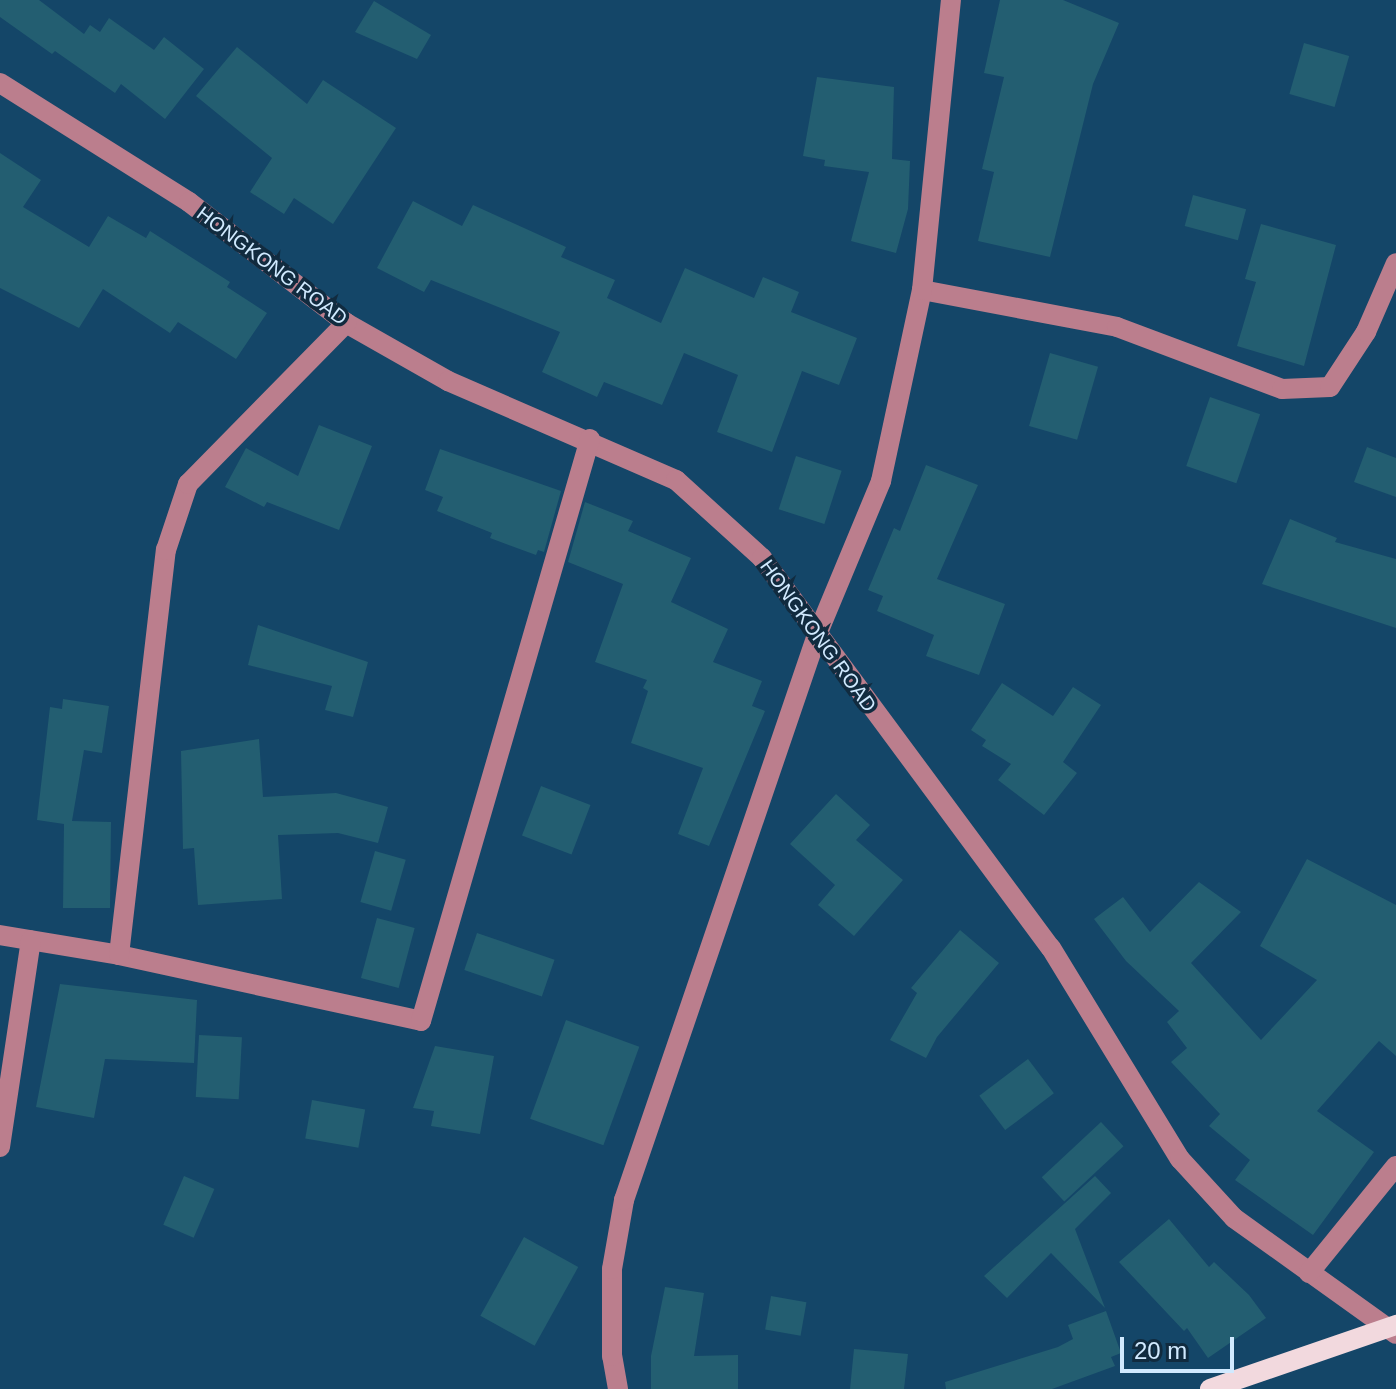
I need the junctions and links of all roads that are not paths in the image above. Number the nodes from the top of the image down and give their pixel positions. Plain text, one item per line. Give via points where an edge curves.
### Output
1 (951, 0) edge
2 (0, 83) edge
3 (1396, 263) edge
4 (922, 290) junction
5 (346, 323) junction
6 (590, 439) junction
7 (817, 635) junction
8 (0, 935) edge
9 (31, 940) junction
10 (119, 955) junction
11 (0, 1147) edge
12 (1396, 1166) edge
13 (1309, 1273) junction
14 (1392, 1329) edge
15 (618, 1389) edge
16 (1210, 1389) edge

1 - 4 street
2 - 5 street, HONGKONG ROAD via 189,202
3 - 4 street via 1366,332 1330,387 1282,389 1117,327
4 - 7 street via 881,481
5 - 6 street, HONGKONG ROAD via 448,381
5 - 10 street via 188,484 166,550
6 - 7 street, HONGKONG ROAD via 676,480 762,558
6 - 10 street via 421,1021
7 - 13 street, HONGKONG ROAD via 1051,948 1180,1159 1234,1218
7 - 15 street via 624,1200 612,1269 612,1356
8 - 9 street
9 - 10 street
9 - 11 street
12 - 13 street
13 - 14 street, HONGKONG ROAD
14 - 16 main road

